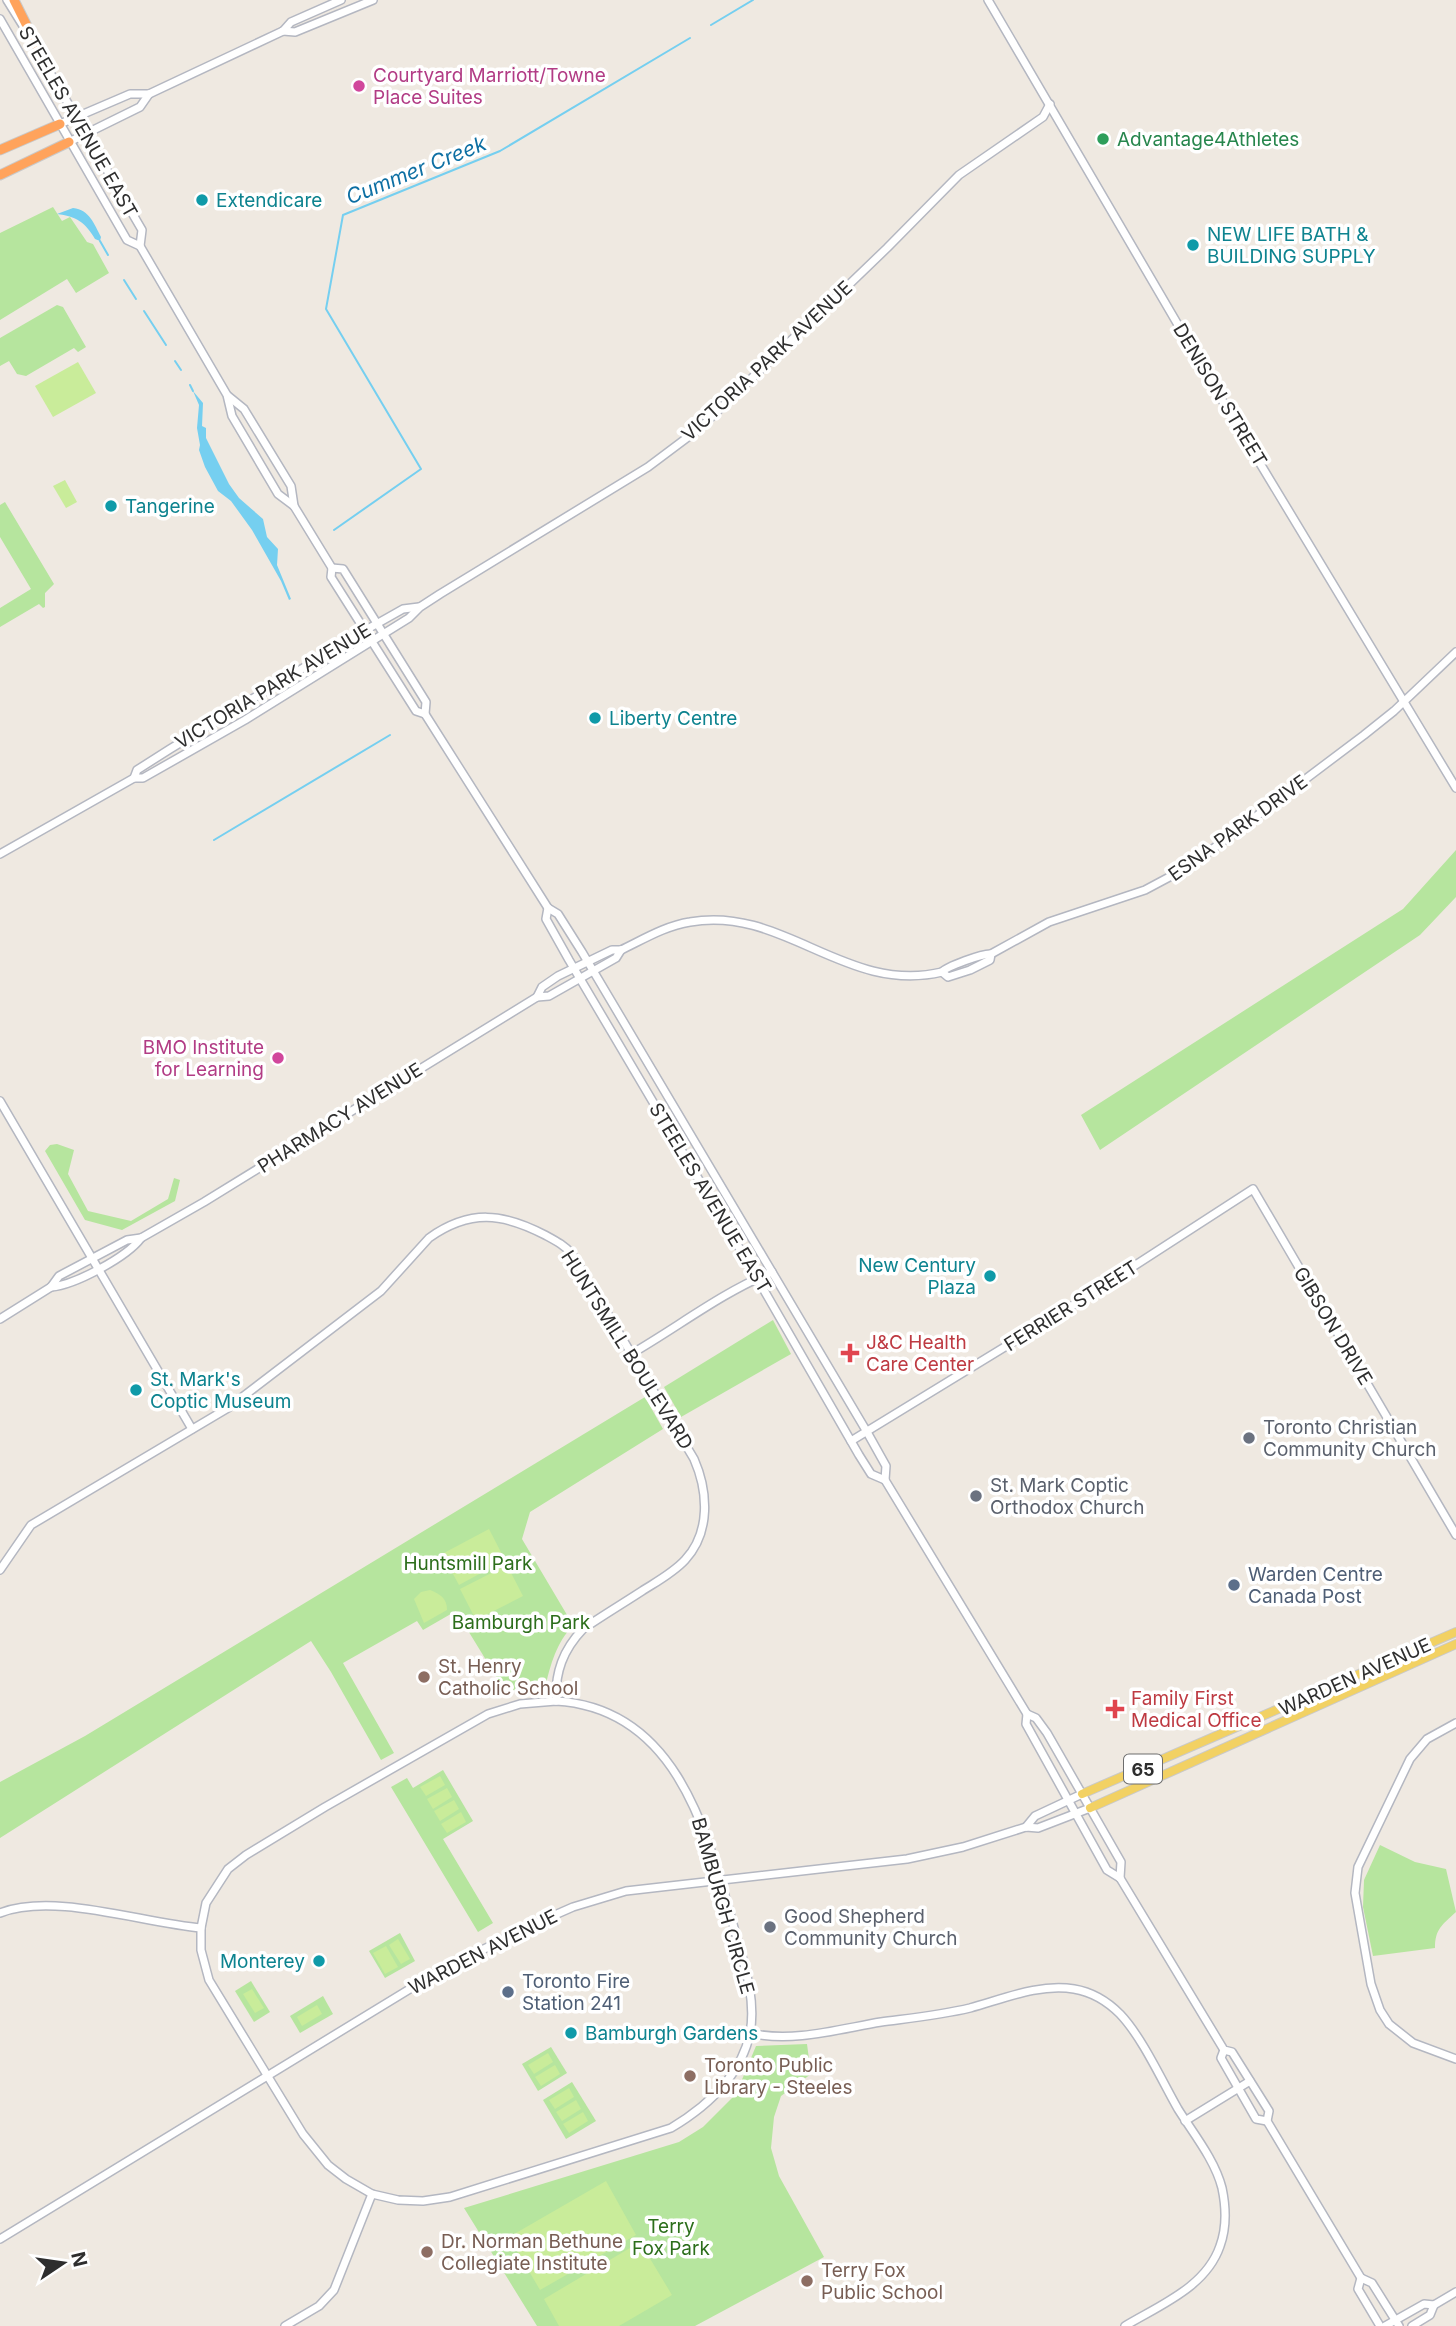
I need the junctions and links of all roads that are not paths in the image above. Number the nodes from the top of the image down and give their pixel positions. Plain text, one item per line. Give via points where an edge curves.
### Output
1 (7, 0) edge
2 (14, 0) edge
3 (341, 0) edge
4 (373, 0) edge
5 (988, 0) edge
6 (0, 19) edge
7 (283, 31) junction
8 (47, 66) junction
9 (149, 94) junction
10 (1050, 104) junction
11 (76, 117) junction
12 (60, 124) junction
13 (86, 134) junction
14 (69, 142) junction
15 (0, 150) edge
16 (0, 175) edge
17 (140, 246) junction
18 (227, 396) junction
19 (294, 506) junction
20 (332, 568) junction
21 (420, 607) junction
22 (377, 623) junction
23 (364, 631) junction
24 (385, 634) junction
25 (371, 643) junction
26 (1456, 652) edge
27 (1405, 701) junction
28 (425, 714) junction
29 (134, 778) junction
30 (1456, 788) edge
31 (0, 854) edge
32 (548, 908) junction
33 (621, 950) junction
34 (588, 962) junction
35 (574, 968) junction
36 (593, 971) junction
37 (579, 978) junction
38 (537, 997) junction
39 (0, 1101) edge
40 (1253, 1189) joint
41 (141, 1238) junction
42 (92, 1258) junction
43 (98, 1268) junction
44 (772, 1272) junction
45 (757, 1278) junction
46 (51, 1287) junction
47 (0, 1319) edge
48 (631, 1354) junction
49 (192, 1429) junction
50 (867, 1432) junction
51 (851, 1441) junction
52 (885, 1480) junction
53 (1456, 1535) edge
54 (0, 1570) edge
55 (1456, 1632) edge
56 (1456, 1644) edge
57 (1393, 1659) junction
58 (1392, 1672) junction
59 (556, 1701) junction
60 (1027, 1714) junction
61 (1456, 1723) edge
62 (1082, 1794) junction
63 (1067, 1801) junction
64 (1090, 1808) junction
65 (1075, 1814) junction
66 (1026, 1827) junction
67 (1120, 1878) junction
68 (721, 1881) junction
69 (0, 1913) edge
70 (201, 1928) junction
71 (750, 2033) junction
72 (1224, 2050) junction
73 (1456, 2059) edge
74 (267, 2076) junction
75 (1250, 2081) junction
76 (1238, 2088) junction
77 (1185, 2121) junction
78 (1267, 2121) junction
79 (372, 2194) junction
80 (0, 2239) edge
81 (1361, 2278) junction
82 (1456, 2292) edge
83 (1434, 2305) junction
84 (1398, 2323) edge
85 (285, 2326) edge
86 (1125, 2326) edge
87 (1380, 2326) edge
88 (1385, 2326) edge
89 (1412, 2326) edge

1 - 8 street, STEELES AVENUE EAST
2 - 8 highway
3 - 7 street via 290,22
4 - 7 street via 295,32
5 - 10 street, DENISON STREET
6 - 12 street, STEELES AVENUE EAST
7 - 9 street
8 - 11 street, STEELES AVENUE EAST
9 - 11 street via 130,94
9 - 13 street via 139,107
10 - 21 street, VICTORIA PARK AVENUE via 1042,117 959,175 700,428 648,467
10 - 27 street, DENISON STREET via 1229,412
11 - 12 street
11 - 13 street, STEELES AVENUE EAST
12 - 14 street, STEELES AVENUE EAST
12 - 15 highway
13 - 14 street
13 - 17 street, STEELES AVENUE EAST via 142,230
14 - 16 highway
14 - 17 street, STEELES AVENUE EAST via 127,240
17 - 18 street, STEELES AVENUE EAST
18 - 19 street, STEELES AVENUE EAST via 232,416 278,494
18 - 19 street, STEELES AVENUE EAST via 244,409 291,486
19 - 20 street, STEELES AVENUE EAST
20 - 22 street, STEELES AVENUE EAST via 343,569
20 - 23 street, STEELES AVENUE EAST via 331,578
21 - 22 street, VICTORIA PARK AVENUE via 403,609
21 - 24 street, VICTORIA PARK AVENUE
22 - 23 street, VICTORIA PARK AVENUE
22 - 24 street, STEELES AVENUE EAST
23 - 25 street, STEELES AVENUE EAST
23 - 29 street, VICTORIA PARK AVENUE via 170,748 138,770
24 - 25 street, VICTORIA PARK AVENUE
24 - 28 street, STEELES AVENUE EAST via 426,702
25 - 28 street, STEELES AVENUE EAST via 416,711
25 - 29 street, VICTORIA PARK AVENUE via 176,760 143,778
26 - 27 street, ESNA PARK DRIVE
27 - 30 street, DENISON STREET
27 - 33 street, ESNA PARK DRIVE via 1175,876 1049,922 990,954 942,972 905,977 874,973 758,926 727,920 675,925
28 - 32 street, STEELES AVENUE EAST
29 - 31 street, VICTORIA PARK AVENUE
32 - 34 street, STEELES AVENUE EAST via 558,914
32 - 35 street, STEELES AVENUE EAST via 547,919
33 - 34 street, ESNA PARK DRIVE
33 - 36 street, ESNA PARK DRIVE
34 - 35 street, PHARMACY AVENUE
34 - 36 street, STEELES AVENUE EAST
35 - 37 street, STEELES AVENUE EAST
35 - 38 street, PHARMACY AVENUE via 542,987
36 - 37 street, ESNA PARK DRIVE
36 - 44 street, STEELES AVENUE EAST
37 - 38 street, PHARMACY AVENUE via 549,996
37 - 45 street, STEELES AVENUE EAST
38 - 41 street, PHARMACY AVENUE
39 - 42 street
40 - 50 street, FERRIER STREET
40 - 53 street, GIBSON DRIVE
41 - 42 street, PHARMACY AVENUE
41 - 43 street, PHARMACY AVENUE via 133,1249
42 - 43 street
42 - 46 street, PHARMACY AVENUE via 59,1276
43 - 46 street, PHARMACY AVENUE via 65,1286
43 - 49 street
44 - 45 street
44 - 50 street, STEELES AVENUE EAST
45 - 48 street
45 - 51 street, STEELES AVENUE EAST
46 - 47 street, PHARMACY AVENUE
48 - 49 street, HUNTSMILL BOULEVARD via 566,1248 504,1217 479,1217 449,1225 429,1238 363,1306 228,1408
48 - 59 street, HUNTSMILL BOULEVARD via 694,1459 706,1511 686,1559 574,1639 557,1674
49 - 54 street, HUNTSMILL BOULEVARD via 32,1524
50 - 51 street, FERRIER STREET
50 - 52 street, STEELES AVENUE EAST via 886,1466
51 - 52 street, STEELES AVENUE EAST via 871,1475
52 - 60 street, STEELES AVENUE EAST
55 - 57 main road, WARDEN AVENUE / 65
56 - 58 main road, WARDEN AVENUE / 65
57 - 58 street
57 - 62 main road, WARDEN AVENUE / 65
58 - 64 main road, WARDEN AVENUE / 65
59 - 68 street, BAMBURGH CIRCLE via 604,1711 656,1746 695,1805
59 - 70 street, BAMBURGH CIRCLE via 520,1704 488,1714 246,1854 214,1889
60 - 62 street, STEELES AVENUE EAST via 1047,1733
60 - 63 street, STEELES AVENUE EAST via 1026,1724
61 - 73 street via 1427,1739 1410,1759 1358,1867 1355,1894 1380,2010 1389,2024 1413,2043
62 - 63 street, WARDEN AVENUE
62 - 64 street, STEELES AVENUE EAST
63 - 65 street, STEELES AVENUE EAST
63 - 66 street, WARDEN AVENUE via 1035,1816
64 - 65 street, WARDEN AVENUE / 65
64 - 67 street, STEELES AVENUE EAST via 1121,1863
65 - 66 street, WARDEN AVENUE via 1038,1828
65 - 67 street, STEELES AVENUE EAST via 1107,1870
66 - 68 street, WARDEN AVENUE via 907,1859
67 - 72 street, STEELES AVENUE EAST
68 - 71 street, BAMBURGH CIRCLE via 750,1997
68 - 74 street, WARDEN AVENUE via 626,1892 573,1907 436,1973
69 - 70 street via 27,1905 54,1905
70 - 74 street, BAMBURGH CIRCLE via 209,1980
71 - 77 street via 821,2033 961,2010 1044,1989 1073,1989 1102,2000 1122,2016
71 - 79 street, BAMBURGH CIRCLE via 734,2073 697,2113 671,2128 450,2197 410,2201
72 - 75 street, STEELES AVENUE EAST via 1232,2052
72 - 76 street, STEELES AVENUE EAST via 1221,2058
74 - 79 street, BAMBURGH CIRCLE via 328,2165
74 - 80 street, WARDEN AVENUE
75 - 76 street
75 - 78 street, STEELES AVENUE EAST via 1269,2111
76 - 77 street
76 - 78 street, STEELES AVENUE EAST via 1256,2119
77 - 86 street via 1222,2188 1222,2241 1199,2279
78 - 81 street, STEELES AVENUE EAST
79 - 85 street via 334,2290 319,2306
81 - 84 street, STEELES AVENUE EAST via 1372,2283
81 - 87 street, STEELES AVENUE EAST via 1358,2289
82 - 83 street
83 - 84 street via 1424,2304
83 - 89 street via 1430,2315
84 - 88 street

